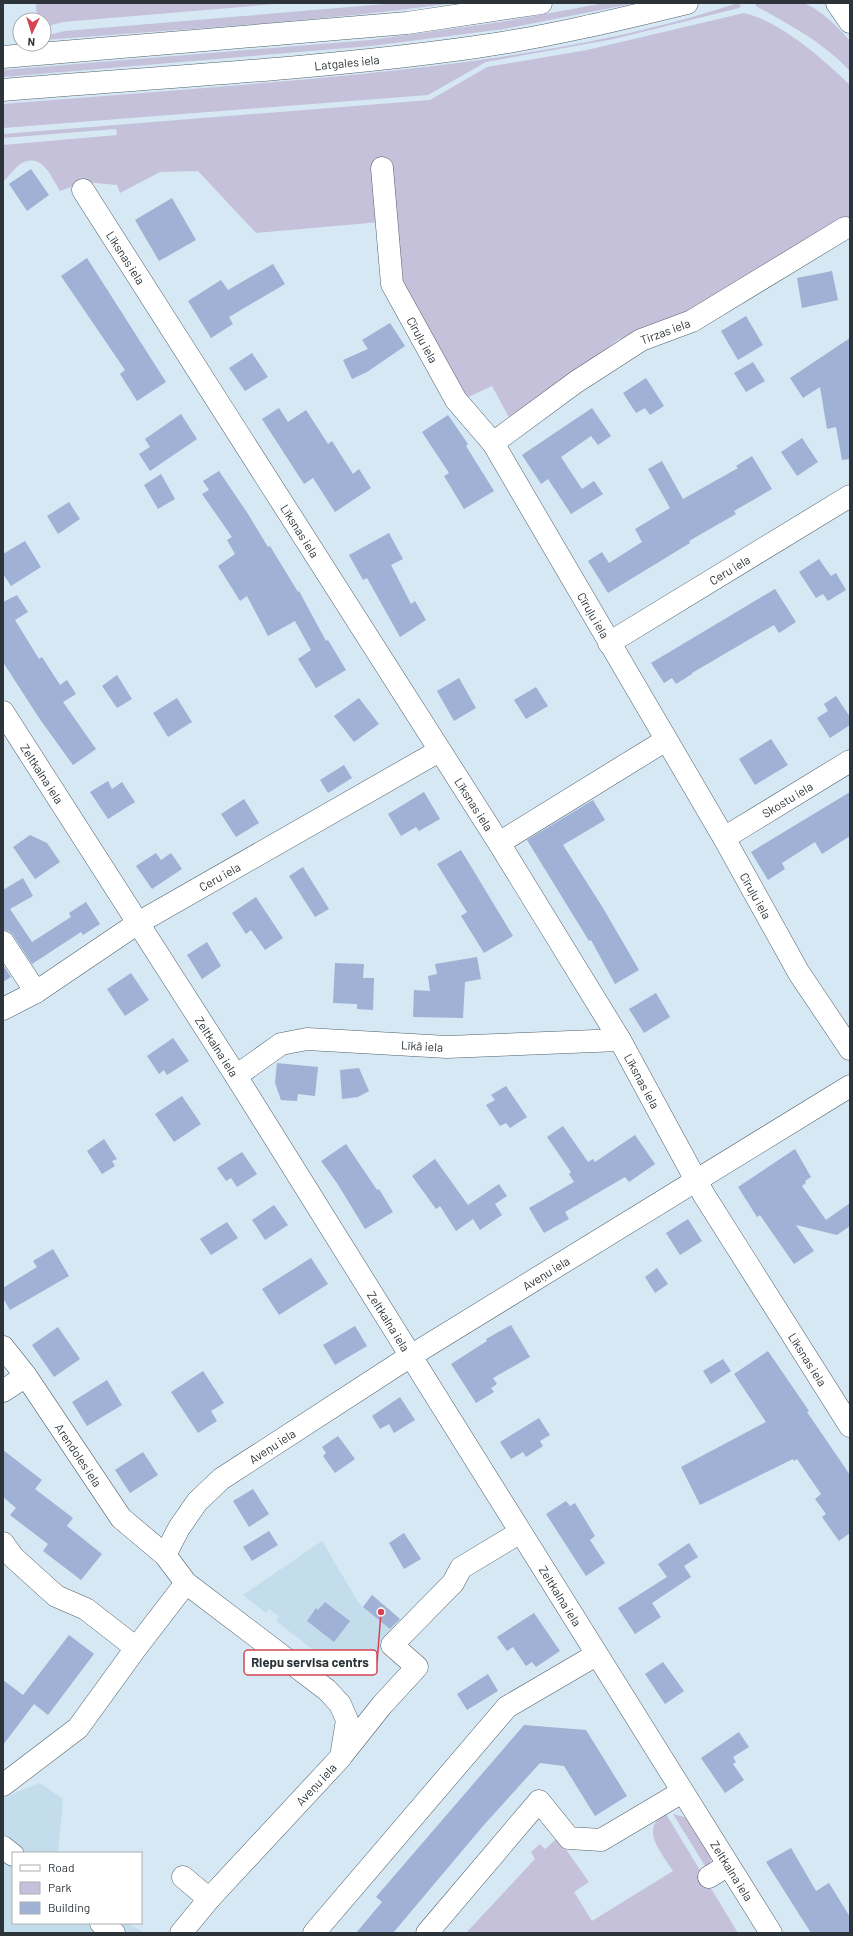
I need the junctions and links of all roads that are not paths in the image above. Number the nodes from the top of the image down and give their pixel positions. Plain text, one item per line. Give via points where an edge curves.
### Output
1 (541, 3) edge
2 (687, 3) edge
3 (837, 3) edge
4 (850, 9) edge
5 (850, 22) edge
6 (3, 57) edge
7 (3, 90) edge
8 (382, 168) dead end
9 (83, 190) dead end
10 (845, 228) dead end
11 (493, 443) junction
12 (850, 496) edge
13 (609, 643) junction
14 (3, 712) edge
15 (666, 740) junction
16 (439, 751) junction
17 (850, 761) edge
18 (724, 838) junction
19 (499, 843) junction
20 (138, 923) junction
21 (3, 942) edge
22 (36, 992) junction
23 (3, 1009) edge
24 (620, 1040) junction
25 (850, 1049) edge
26 (236, 1076) junction
27 (850, 1086) edge
28 (696, 1181) junction
29 (3, 1347) edge
30 (409, 1357) junction
31 (26, 1376) junction
32 (3, 1391) edge
33 (850, 1426) edge
34 (519, 1533) junction
35 (3, 1543) edge
36 (165, 1555) junction
37 (186, 1583) junction
38 (136, 1648) junction
39 (596, 1654) junction
40 (341, 1757) junction
41 (3, 1785) edge
42 (682, 1792) junction
43 (3, 1847) edge
44 (12, 1854) edge
45 (728, 1865) junction
46 (183, 1877) dead end
47 (709, 1877) dead end
48 (209, 1899) junction
49 (102, 1924) edge
50 (114, 1933) edge
51 (181, 1933) edge
52 (314, 1933) edge
53 (427, 1933) edge
54 (771, 1933) edge

1 - 6 street via 407,23
2 - 7 street, Latgales iela via 536,36 425,54
3 - 4 street
3 - 5 street
8 - 11 street, Cīruļu iela via 392,284 456,400
9 - 16 street, Līksnas iela
10 - 11 street, Tirzas iela via 692,321 641,340 576,382
11 - 13 street, Cīruļu iela
12 - 13 street, Ceru iela
13 - 15 street, Cīruļu iela
14 - 20 street, Zeltkalna iela
15 - 18 street, Cīruļu iela
15 - 19 street
16 - 19 street, Līksnas iela
16 - 20 street, Ceru iela
17 - 18 street, Skostu iela
18 - 25 street, Cīruļu iela via 799,973
19 - 24 street, Līksnas iela
20 - 22 street, Ceru iela
20 - 26 street, Zeltkalna iela
21 - 22 street
22 - 23 street, Ceru iela
24 - 26 street, Līkā iela via 446,1047 307,1039 281,1044
24 - 28 street, Līksnas iela
26 - 30 street, Zeltkalna iela
27 - 28 street, Aveņu iela
28 - 30 street, Aveņu iela
28 - 33 street, Līksnas iela
29 - 31 street, Arendoles iela
30 - 34 street, Zeltkalna iela
30 - 36 street, Aveņu iela via 221,1479 197,1502
31 - 32 street
31 - 36 street, Arendoles iela via 121,1518
34 - 39 street, Zeltkalna iela
34 - 40 street via 461,1568 453,1583 392,1645 417,1666
35 - 38 street via 13,1557 56,1596 86,1609
36 - 37 street, Aveņu iela
37 - 38 street
37 - 40 street, Aveņu iela via 327,1690 340,1704 348,1720
38 - 41 street via 78,1728
39 - 42 street, Zeltkalna iela
39 - 52 street via 507,1706
40 - 48 street, Aveņu iela
42 - 45 street, Zeltkalna iela
42 - 53 street via 601,1840 569,1838 539,1801
43 - 44 street
45 - 47 street
45 - 54 street, Zeltkalna iela
46 - 48 street
48 - 51 street, Aveņu iela
49 - 50 street

